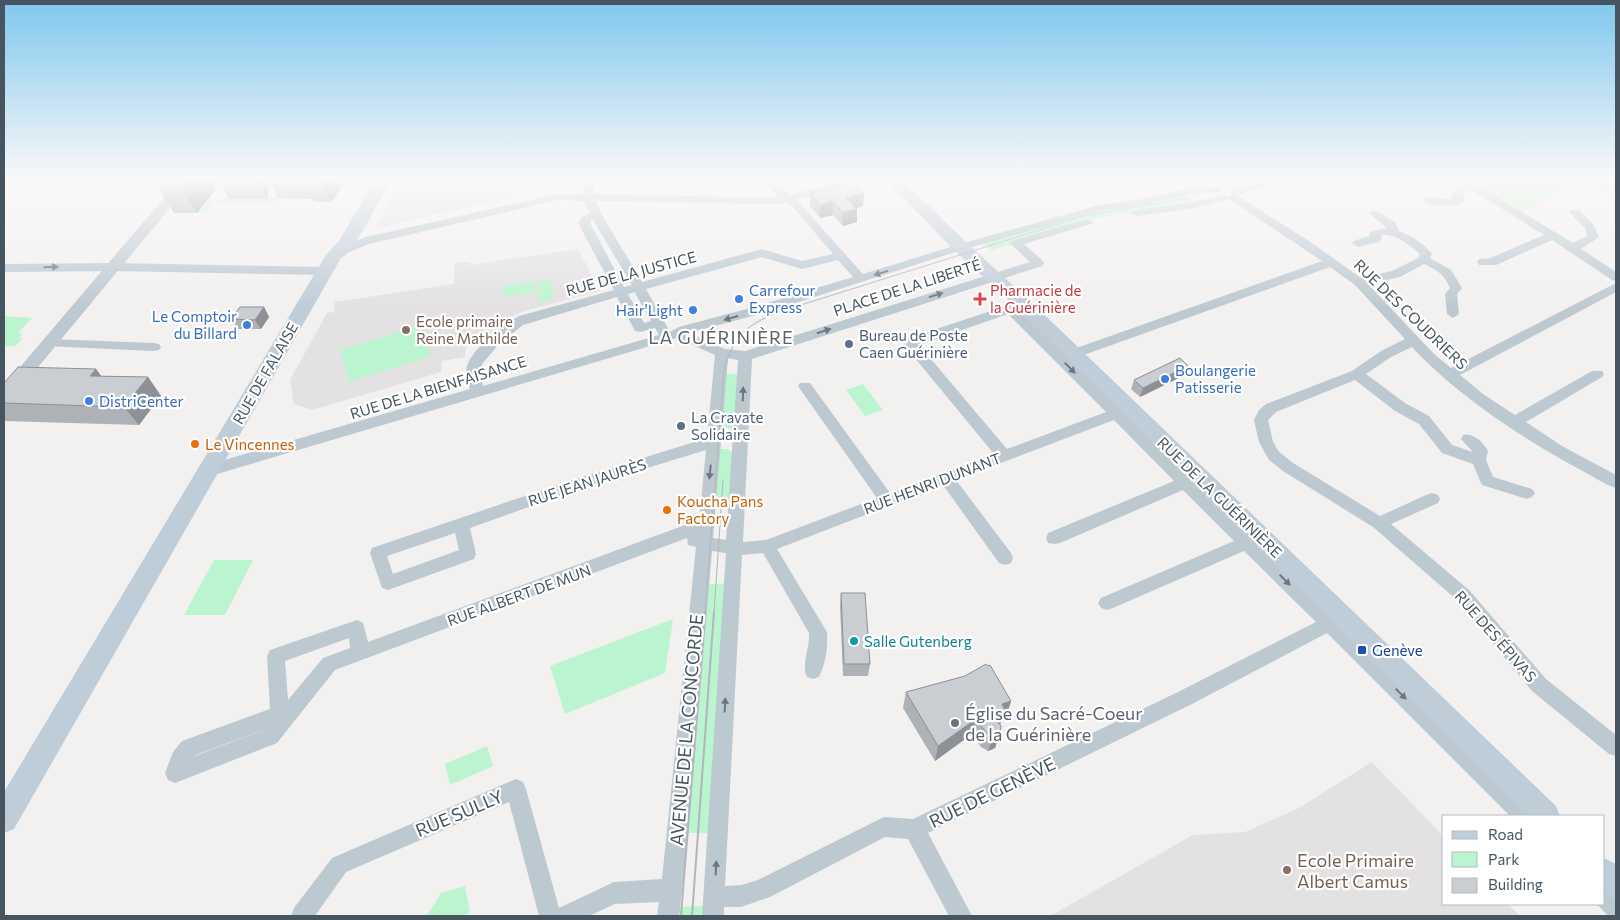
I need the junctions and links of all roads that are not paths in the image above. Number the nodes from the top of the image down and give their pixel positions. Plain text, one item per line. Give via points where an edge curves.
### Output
1 (151, 222) edge
2 (356, 222) edge
3 (452, 222) edge
4 (585, 222) edge
5 (601, 222) edge
6 (810, 222) edge
7 (936, 222) edge
8 (1050, 222) edge
9 (1086, 222) edge
10 (1272, 222) edge
11 (1387, 222) edge
12 (1531, 222) edge
13 (1585, 222) edge
14 (1394, 233) junction
15 (1553, 235) junction
16 (1358, 244) dead end
17 (345, 245) junction
18 (961, 247) junction
19 (1573, 248) junction
20 (840, 256) junction
21 (1423, 260) junction
22 (1331, 262) junction
23 (1483, 262) dead end
24 (114, 266) junction
25 (4, 268) edge
26 (993, 277) junction
27 (1616, 277) edge
28 (861, 279) junction
29 (1359, 282) junction
30 (639, 287) junction
31 (1616, 287) edge
32 (623, 292) junction
33 (1017, 307) junction
34 (1453, 314) dead end
35 (658, 322) junction
36 (708, 324) junction
37 (672, 335) junction
38 (695, 340) junction
39 (1413, 342) junction
40 (50, 343) junction
41 (154, 347) dead end
42 (722, 353) junction
43 (1073, 354) junction
44 (744, 356) junction
45 (1357, 374) junction
46 (1597, 374) dead end
47 (1449, 375) junction
48 (10, 383) edge
49 (805, 386) dead end
50 (478, 392) junction
51 (4, 397) edge
52 (1122, 411) junction
53 (1514, 422) junction
54 (1468, 439) dead end
55 (713, 442) junction
56 (1004, 456) junction
57 (1479, 460) junction
58 (207, 471) junction
59 (946, 478) junction
60 (1192, 479) junction
61 (1616, 482) edge
62 (1527, 493) dead end
63 (1432, 498) dead end
64 (888, 500) junction
65 (1378, 523) junction
66 (461, 524) junction
67 (704, 536) junction
68 (1054, 538) dead end
69 (1254, 540) junction
70 (767, 546) junction
71 (734, 548) junction
72 (1005, 558) dead end
73 (1107, 603) dead end
74 (1330, 615) junction
75 (360, 653) junction
76 (813, 672) dead end
77 (284, 715) junction
78 (1616, 747) edge
79 (1523, 815) edge
80 (1545, 815) edge
81 (4, 819) edge
82 (914, 830) junction
83 (1605, 873) edge
84 (1616, 885) edge
85 (671, 888) junction
86 (714, 896) junction
87 (1605, 896) edge
88 (1616, 908) edge
89 (302, 916) edge
90 (550, 916) edge
91 (565, 916) edge
92 (668, 916) edge
93 (713, 916) edge
94 (960, 916) edge

1 - 24 street
2 - 17 main road, RUE DE FALAISE
3 - 17 street
4 - 32 street
5 - 30 street
6 - 20 street
7 - 18 main road, RUE DE LA GUÉRINIÈRE
8 - 18 street, PLACE DE LA LIBERTÉ
9 - 26 street, PLACE DE LA LIBERTÉ via 1016,243 1038,263
10 - 22 street, RUE DES COUDRIERS
11 - 14 street
12 - 15 street
13 - 19 street via 1593,237
14 - 16 street via 1378,232 1374,234 1375,240
14 - 21 street via 1421,248 1426,254
15 - 19 street
15 - 23 street via 1492,262
17 - 24 street
17 - 58 main road, RUE DE FALAISE
18 - 26 main road, RUE DE LA GUÉRINIÈRE
18 -> 28 street, PLACE DE LA LIBERTÉ
19 - 27 street
20 - 28 street
20 - 30 street, RUE DE LA JUSTICE via 802,265 762,253
21 - 29 street via 1396,274
21 - 34 street via 1441,267 1450,275 1456,288 1451,294
22 - 29 street, RUE DES COUDRIERS
22 - 43 street
25 -> 24 street
24 - 40 street
26 - 33 main road, RUE DE LA GUÉRINIÈRE
44 -> 26 street, PLACE DE LA LIBERTÉ
28 -> 36 street, PLACE DE LA LIBERTÉ
29 - 39 street, RUE DES COUDRIERS
30 - 32 street, RUE DE LA JUSTICE
30 - 35 street
31 - 47 street
32 - 35 street via 640,328
32 - 50 street, RUE DE LA JUSTICE via 516,322 473,366
33 - 43 main road, RUE DE LA GUÉRINIÈRE
33 -> 52 street
33 - 56 street via 914,341 912,346
35 - 37 street
36 - 37 street, PLACE DE LA LIBERTÉ
36 - 38 street via 699,330
37 - 38 street
37 - 50 street, RUE DE LA BIENFAISANCE
38 - 42 street
39 - 45 street, RUE DES ÉPIVAS via 1386,354
39 - 47 street, RUE DES COUDRIERS
40 - 41 street
40 - 48 street
42 - 44 street
42 - 55 street, AVENUE DE LA CONCORDE
43 - 52 main road, RUE DE LA GUÉRINIÈRE
71 -> 44 street
45 - 57 street via 1400,407 1424,420 1447,449
45 - 65 street, RUE DES ÉPIVAS via 1270,408 1261,420 1262,428 1269,449 1281,462
46 - 53 street
47 - 53 street, RUE DES COUDRIERS
48 - 51 street
49 - 64 street
50 - 58 street, RUE DE LA BIENFAISANCE
52 - 56 street, RUE HENRI DUNANT
52 - 60 main road, RUE DE LA GUÉRINIÈRE
53 - 61 street, RUE DES COUDRIERS
54 - 57 street via 1481,451
55 - 66 street, RUE JEAN JAURÈS
55 -> 67 street, AVENUE DE LA CONCORDE
56 - 59 street, RUE HENRI DUNANT
57 - 62 street via 1487,481
58 - 81 main road, RUE DE FALAISE
59 - 64 street, RUE HENRI DUNANT
59 - 72 street
60 - 68 street
60 - 69 main road, RUE DE LA GUÉRINIÈRE
63 - 65 street
64 - 70 street, RUE HENRI DUNANT
65 - 78 street, RUE DES ÉPIVAS via 1463,596 1539,685
66 - 66 street, RUE JEAN JAURÈS via 378,553 388,583 468,554
67 - 71 street
67 - 75 street, RUE ALBERT DE MUN via 677,537
67 - 85 street, AVENUE DE LA CONCORDE
69 - 73 street
69 - 74 main road, RUE DE LA GUÉRINIÈRE
70 - 71 street, RUE HENRI DUNANT
70 - 76 street via 818,632
86 -> 71 street
74 -> 79 street
74 - 80 main road, RUE DE LA GUÉRINIÈRE
74 - 82 street, RUE DE GENÈVE via 1321,628
75 - 77 street, RUE ALBERT DE MUN via 330,664
75 - 77 street via 357,628 276,656
77 - 77 street, RUE ALBERT DE MUN via 270,737 175,773 189,748
82 - 86 street, RUE DE GENÈVE via 884,828 762,889 741,896
82 - 94 street
83 - 84 main road
85 - 91 street via 614,893
85 - 92 street, AVENUE DE LA CONCORDE
86 - 93 street
87 - 88 street
89 - 90 street, RUE SULLY via 339,865 516,789

